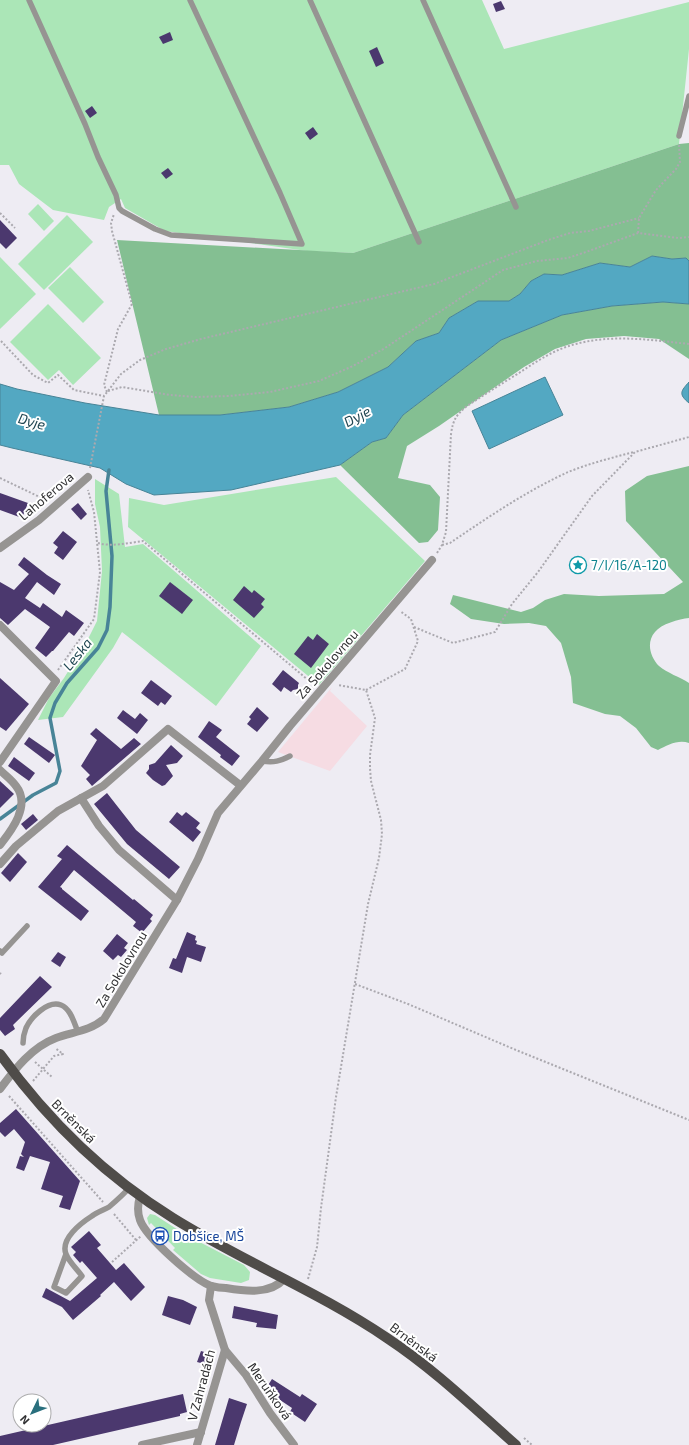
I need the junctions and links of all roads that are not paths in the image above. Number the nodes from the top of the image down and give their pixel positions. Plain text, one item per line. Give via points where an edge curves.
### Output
1 (29, 0) edge
2 (190, 0) edge
3 (310, 0) edge
4 (423, 0) edge
5 (689, 96) edge
6 (679, 136) road end
7 (516, 208) dead end
8 (419, 242) dead end
9 (85, 479) road end
10 (0, 548) edge
11 (432, 560) road end
12 (0, 625) edge
13 (290, 756) dead end
14 (262, 761) junction
15 (0, 762) edge
16 (0, 770) edge
17 (240, 785) junction
18 (81, 798) junction
19 (0, 845) edge
20 (0, 864) edge
21 (176, 900) junction
22 (27, 926) dead end
23 (0, 951) edge
24 (78, 1032) junction
25 (23, 1043) dead end
26 (0, 1054) edge
27 (16, 1069) junction
28 (0, 1089) edge
29 (129, 1188) junction
30 (140, 1196) junction
31 (66, 1254) junction
32 (284, 1279) junction
33 (211, 1286) junction
34 (225, 1350) junction
35 (201, 1432) junction
36 (142, 1445) edge
37 (197, 1445) edge
38 (294, 1445) edge
39 (516, 1445) edge

1 - 2 lane via 116,195 119,208 171,235 302,244
3 - 8 lane
4 - 7 lane
5 - 6 lane
9 - 10 street, Lahoferova via 39,520
11 - 14 street, Za Sokolovnou
12 - 15 street via 56,681
13 - 14 lane via 272,763
14 - 17 street, Za Sokolovnou
16 - 19 street via 18,787 21,802 16,824
17 - 18 street via 168,728 103,786
17 - 21 street, Za Sokolovnou via 218,813
18 - 20 street via 58,811 16,846
18 - 21 street via 119,850
21 - 24 street, Za Sokolovnou via 106,1016 95,1025
22 - 23 lane via 2,953
24 - 25 lane via 64,1007 50,1005 38,1012 28,1024
24 - 27 street, Za Sokolovnou via 49,1041
26 - 27 main road, Brněnská
27 - 28 street, Za Sokolovnou
27 - 29 main road, Brněnská via 43,1108 78,1144
29 - 30 main road, Brněnská
29 - 31 lane via 108,1207 70,1234 65,1243
30 - 32 main road, Brněnská via 192,1230
30 - 33 street via 138,1209 142,1224 176,1261
31 - 31 lane via 82,1276 66,1293 54,1287
32 - 33 street via 277,1285 258,1290
32 - 39 main road, Brněnská via 388,1338 439,1378
33 - 34 street, V Zahradách via 209,1300
34 - 35 street, V Zahradách
34 - 38 street, Meruňková
35 - 36 street
35 - 37 street, V Zahradách

